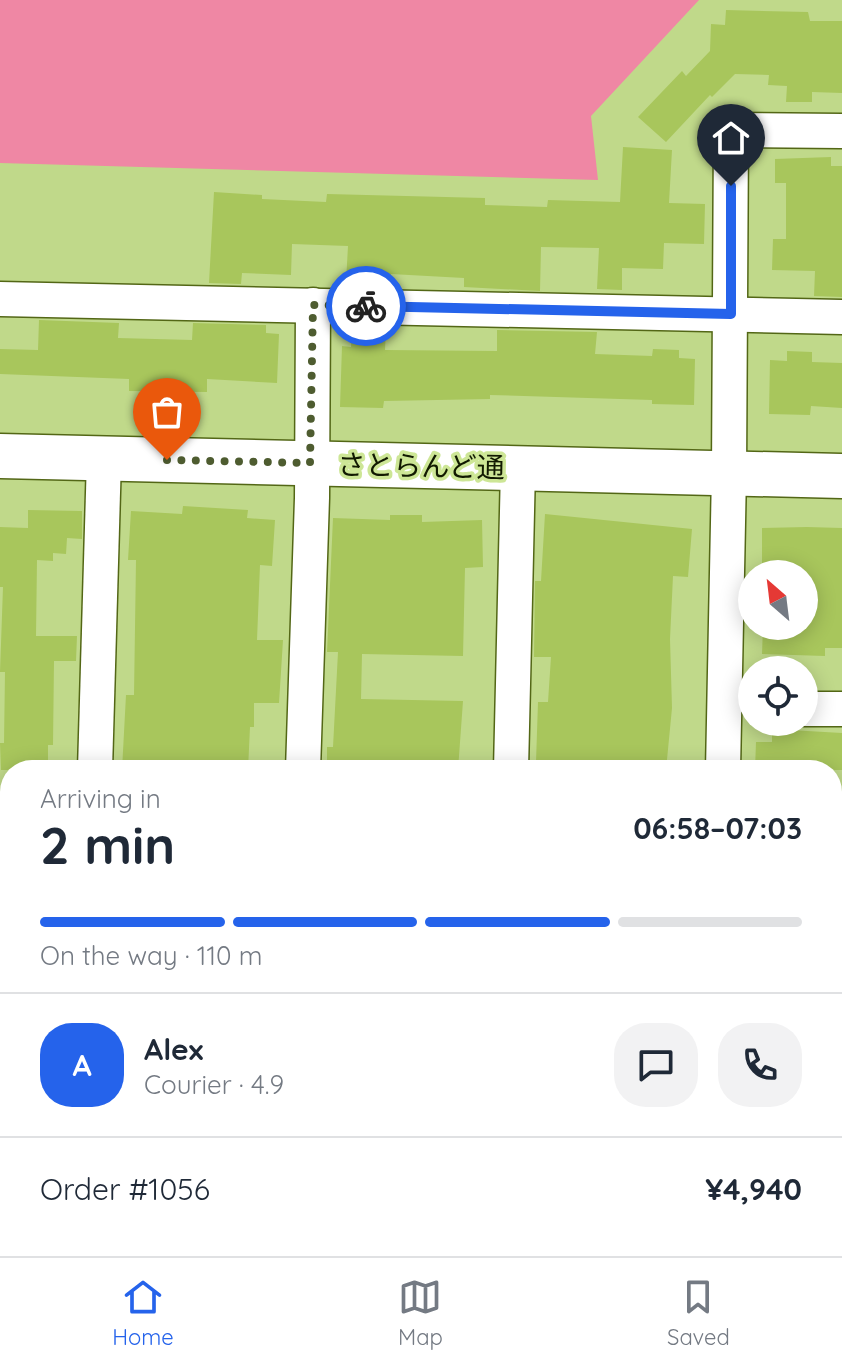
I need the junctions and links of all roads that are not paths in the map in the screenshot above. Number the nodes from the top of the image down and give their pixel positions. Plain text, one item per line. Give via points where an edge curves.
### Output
1 (842, 131) edge
2 (0, 299) edge
3 (313, 305) junction
4 (731, 314) junction
5 (842, 317) edge
6 (0, 456) edge
7 (104, 458) junction
8 (310, 463) junction
9 (518, 468) junction
10 (729, 473) junction
11 (842, 476) edge
12 (738, 707) edge
13 (818, 709) edge
14 (842, 709) edge
15 (95, 760) edge
16 (303, 760) edge
17 (511, 760) edge
18 (725, 760) edge

1 - 4 street via 731,130
2 - 3 street
3 - 4 street
3 - 8 street
4 - 5 street
4 - 10 street
6 - 7 street, さとらんど通
7 - 8 street, さとらんど通
7 - 15 street
8 - 9 street, さとらんど通
8 - 16 street
9 - 10 street, さとらんど通
9 - 17 street
10 - 11 street, さとらんど通
10 - 12 street
12 - 18 street
13 - 14 street

